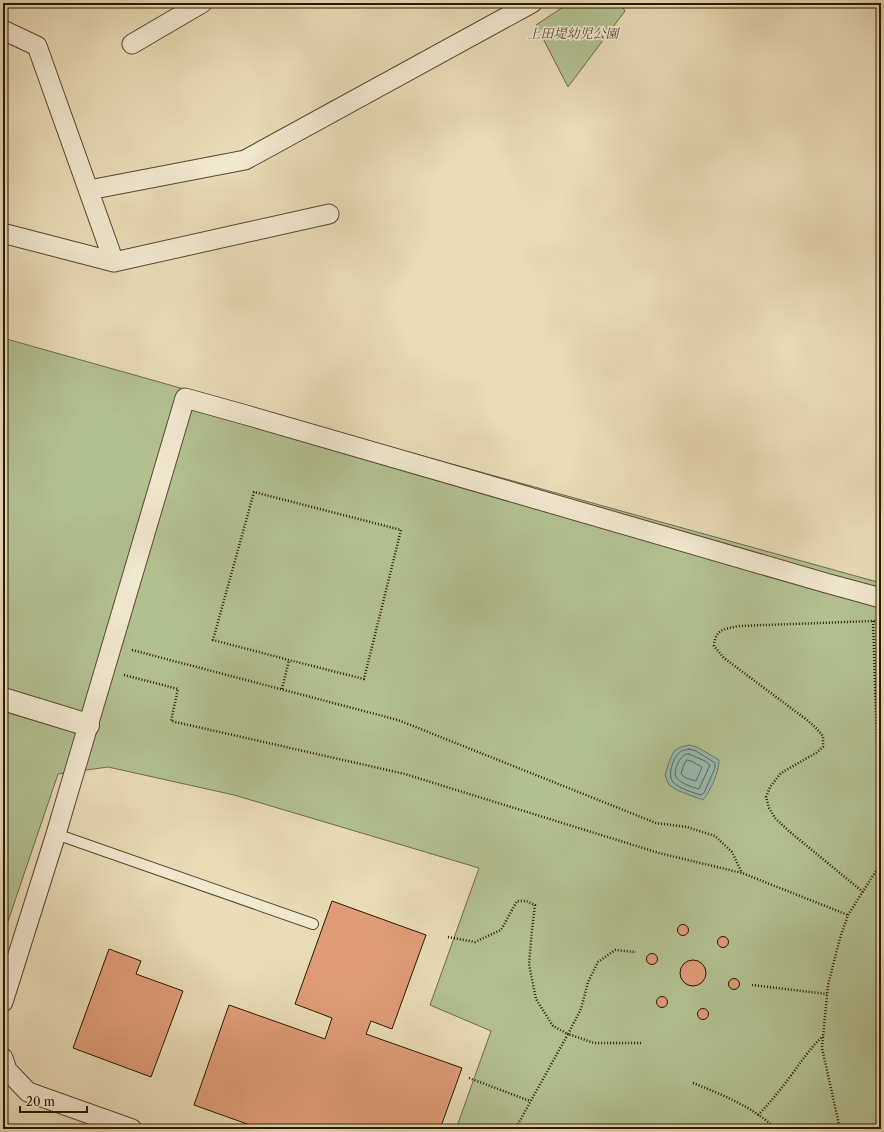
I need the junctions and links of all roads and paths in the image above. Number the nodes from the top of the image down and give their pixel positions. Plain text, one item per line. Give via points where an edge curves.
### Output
1 (202, 3) edge
2 (532, 3) edge
3 (3, 30) edge
4 (132, 44) dead end
5 (89, 190) junction
6 (329, 214) dead end
7 (6, 234) dead end
8 (114, 262) junction
9 (881, 596) edge
10 (873, 621) junction
11 (881, 622) edge
12 (112, 645) junction
13 (289, 660) junction
14 (104, 670) junction
15 (282, 689) junction
16 (874, 693) junction
17 (3, 699) edge
18 (881, 702) edge
19 (88, 725) junction
20 (56, 834) junction
21 (881, 864) edge
22 (742, 873) junction
23 (863, 892) junction
24 (848, 915) junction
25 (314, 924) dead end
26 (448, 937) dead end
27 (636, 952) dead end
28 (752, 985) dead end
29 (827, 994) junction
30 (3, 1002) edge
31 (568, 1034) junction
32 (824, 1036) junction
33 (641, 1043) dead end
34 (3, 1058) edge
35 (469, 1078) dead end
36 (693, 1083) dead end
37 (530, 1101) junction
38 (758, 1115) junction
39 (132, 1129) edge
40 (514, 1129) edge
41 (776, 1129) edge
42 (840, 1129) edge

1 - 4 street
2 - 5 street via 245,160
3 - 5 street via 37,46
5 - 8 street
6 - 8 street
7 - 8 street
9 - 12 street via 826,583 185,398
10 - 11 path
10 - 16 path
10 - 23 path via 739,626 722,629 715,637 714,646 724,658 807,720 823,736 823,748 780,773 766,797 775,818
12 - 14 street
12 - 15 path
13 - 13 path via 213,640 254,492 401,530 364,679
13 - 15 path
14 - 19 street
14 - 22 path via 178,689 171,721 406,774 659,853
15 - 22 path via 398,720 656,823 715,836 732,852
16 - 18 path
16 - 21 path
17 - 19 street
19 - 20 street
20 - 25 lane
20 - 30 street
21 - 23 path
22 - 24 path
23 - 24 path
24 - 29 path
26 - 31 path via 475,942 501,930 517,901 535,905 529,964 536,999 553,1026
27 - 31 path via 615,950 598,962 588,982 581,1009
28 - 29 path
29 - 32 path
31 - 33 path via 594,1043
31 - 37 path
32 - 38 path via 812,1047
32 - 42 path via 822,1048
34 - 39 street via 7,1070 28,1092
35 - 37 path
36 - 38 path via 733,1100
37 - 40 path
38 - 41 path

